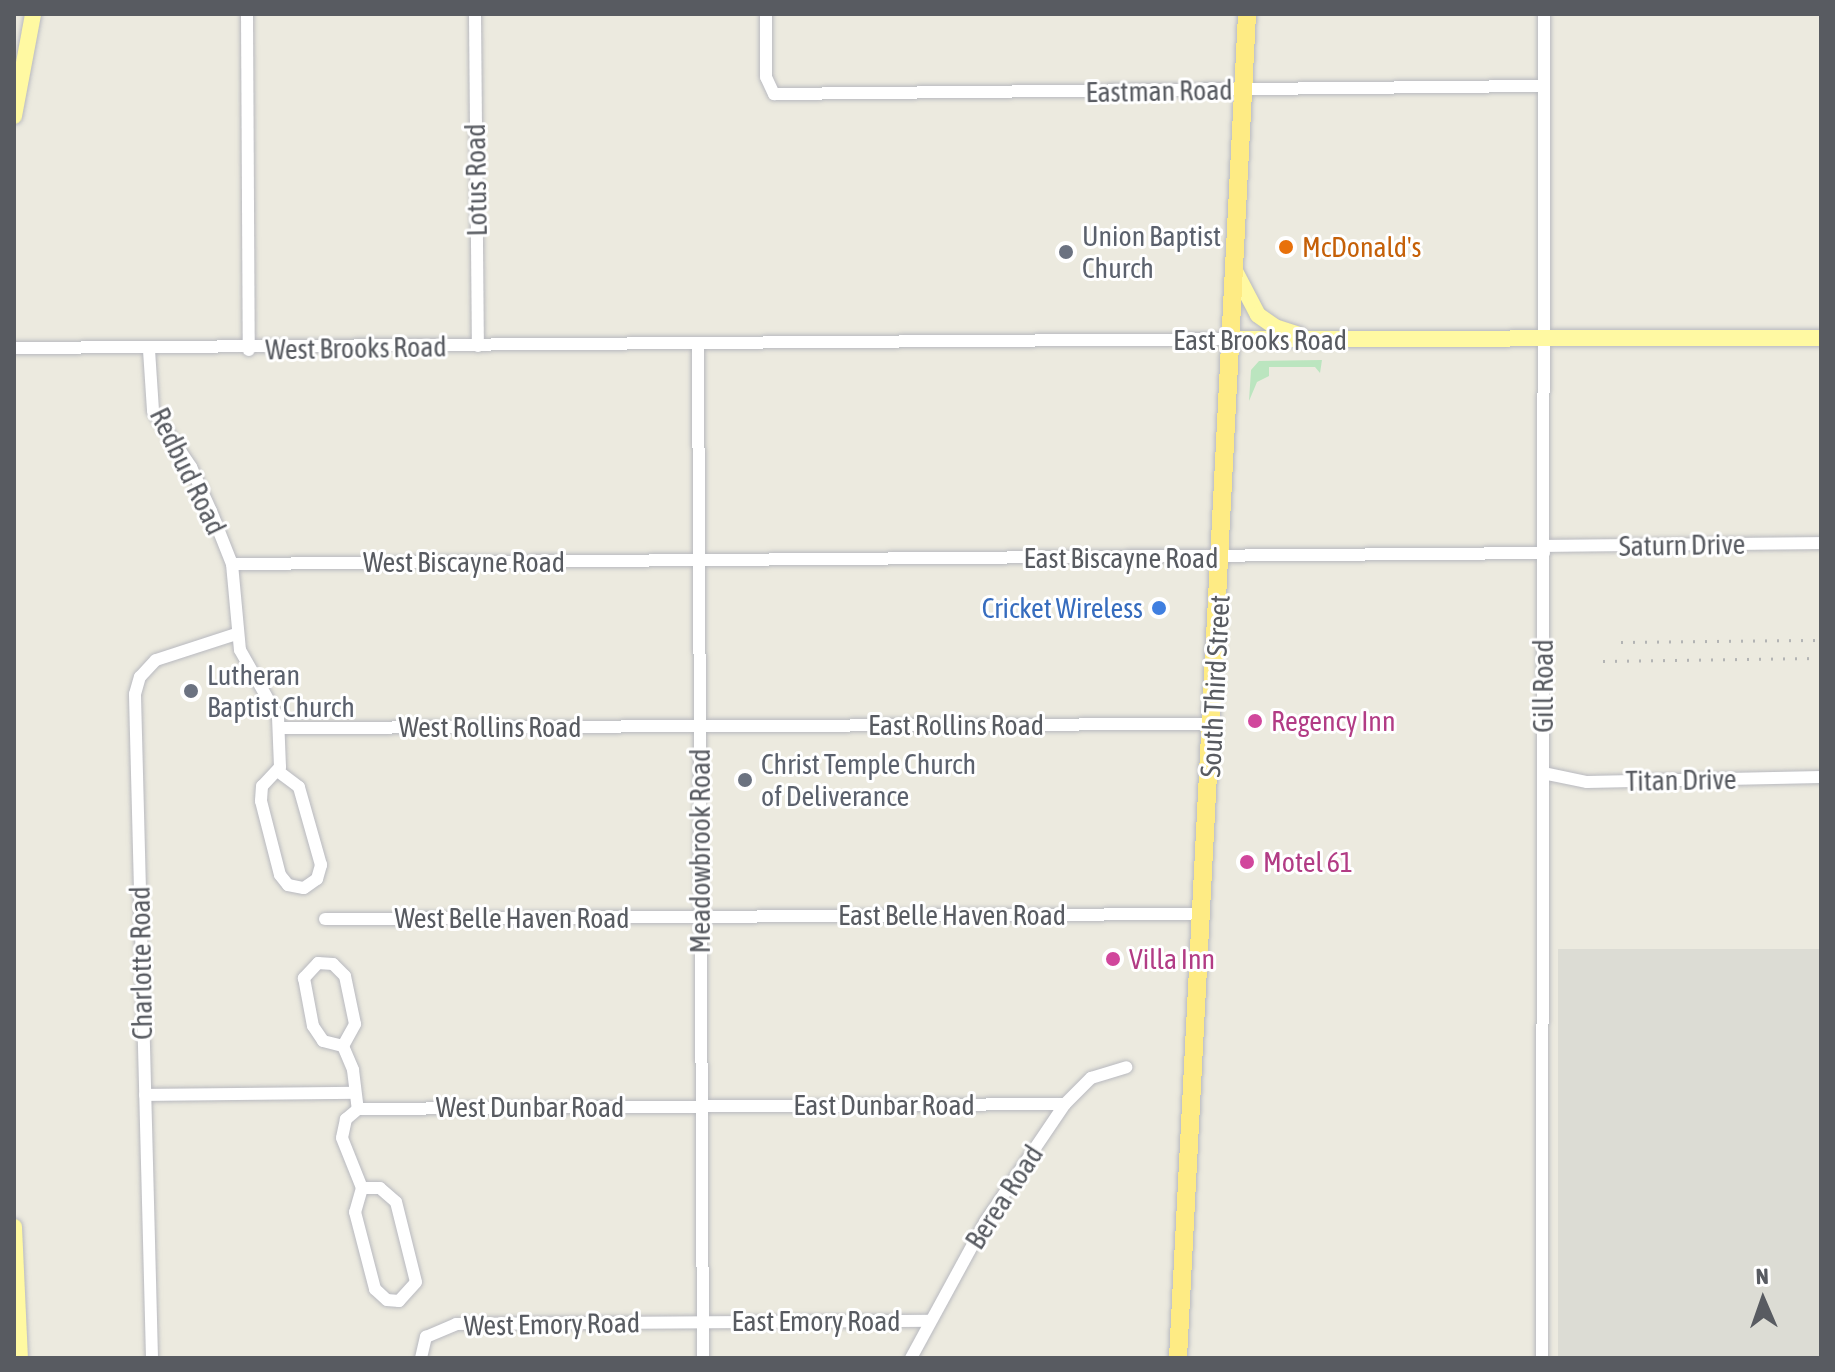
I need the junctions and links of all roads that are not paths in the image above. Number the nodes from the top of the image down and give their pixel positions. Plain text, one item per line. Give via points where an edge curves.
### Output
1 (33, 14) edge
2 (247, 14) edge
3 (475, 14) edge
4 (766, 14) edge
5 (1247, 14) edge
6 (1544, 14) edge
7 (1544, 86) junction
8 (1243, 90) junction
9 (14, 116) edge
10 (1236, 273) junction
11 (1821, 338) edge
12 (1231, 339) junction
13 (1320, 341) junction
14 (1544, 341) junction
15 (698, 344) junction
16 (478, 346) junction
17 (14, 348) edge
18 (149, 350) junction
19 (249, 350) junction
20 (1821, 543) edge
21 (1544, 550) junction
22 (1221, 557) junction
23 (697, 560) junction
24 (232, 564) junction
25 (236, 634) junction
26 (1213, 724) junction
27 (699, 726) junction
28 (280, 728) junction
29 (278, 771) junction
30 (1543, 773) junction
31 (1821, 777) edge
32 (1204, 914) junction
33 (699, 917) junction
34 (325, 919) dead end
35 (343, 1046) junction
36 (1126, 1067) dead end
37 (353, 1093) junction
38 (145, 1095) junction
39 (1065, 1104) junction
40 (702, 1106) junction
41 (358, 1109) junction
42 (362, 1188) junction
43 (14, 1227) edge
44 (930, 1321) junction
45 (703, 1322) junction
46 (20, 1358) edge
47 (152, 1358) edge
48 (421, 1358) edge
49 (703, 1358) edge
50 (911, 1358) edge
51 (1178, 1358) edge
52 (1542, 1358) edge

1 - 9 main road
2 - 19 street
3 - 16 street, Lotus Road
4 - 8 street, Eastman Road via 766,77 774,94
5 - 8 highway, South Third Street
6 - 7 street, Gill Road
7 - 8 street, Eastman Road
7 - 14 street, Gill Road
8 - 10 highway, South Third Street
10 - 12 highway, South Third Street
10 - 13 main road via 1246,297 1270,325
11 - 14 main road, East Brooks Road
12 - 13 main road, East Brooks Road
12 - 15 street, East Brooks Road
12 - 22 highway, South Third Street
13 - 14 main road, East Brooks Road
14 - 21 street, Gill Road
15 - 16 street, West Brooks Road
15 - 23 street, Meadowbrook Road
16 - 19 street, West Brooks Road
17 - 18 street, West Brooks Road
18 - 19 street, West Brooks Road
18 - 24 street, Redbud Road via 153,411 191,467
20 - 21 street, Saturn Drive
21 - 22 street, East Biscayne Road
21 - 30 street, Gill Road
22 - 23 street, East Biscayne Road
22 - 26 highway, South Third Street
23 - 24 street, West Biscayne Road
23 - 27 street, Meadowbrook Road
24 - 25 street, Redbud Road
25 - 28 street, Redbud Road
25 - 38 street, Charlotte Road via 163,656 144,671 136,687
26 - 27 street, East Rollins Road
26 - 32 highway, South Third Street
27 - 28 street, West Rollins Road
27 - 33 street, Meadowbrook Road
28 - 29 street, Redbud Road
29 - 29 street, Redbud Road via 262,786 261,801 280,875 288,885 304,888 320,876 320,861 299,787
30 - 31 street, Titan Drive via 1587,782
30 - 52 street, Gill Road
32 - 33 street, East Belle Haven Road
32 - 51 highway, South Third Street
33 - 34 street, West Belle Haven Road
33 - 40 street, Meadowbrook Road
35 - 35 street via 355,1024 345,976 333,964 318,963 304,978 313,1026 323,1041
35 - 37 street via 352,1066
36 - 39 street, Berea Road via 1091,1078
37 - 38 street
37 - 41 street
38 - 47 street, Charlotte Road
39 - 40 street, East Dunbar Road
39 - 44 street, Berea Road via 985,1222
40 - 41 street, West Dunbar Road
40 - 45 street, Meadowbrook Road
41 - 42 street via 346,1119 342,1138
42 - 42 street via 354,1208 375,1289 387,1300 399,1301 416,1282 396,1202 380,1188
43 - 46 main road
44 - 45 street, East Emory Road
44 - 50 street, Berea Road
45 - 48 street, West Emory Road via 446,1325 426,1337
45 - 49 street, Meadowbrook Road

